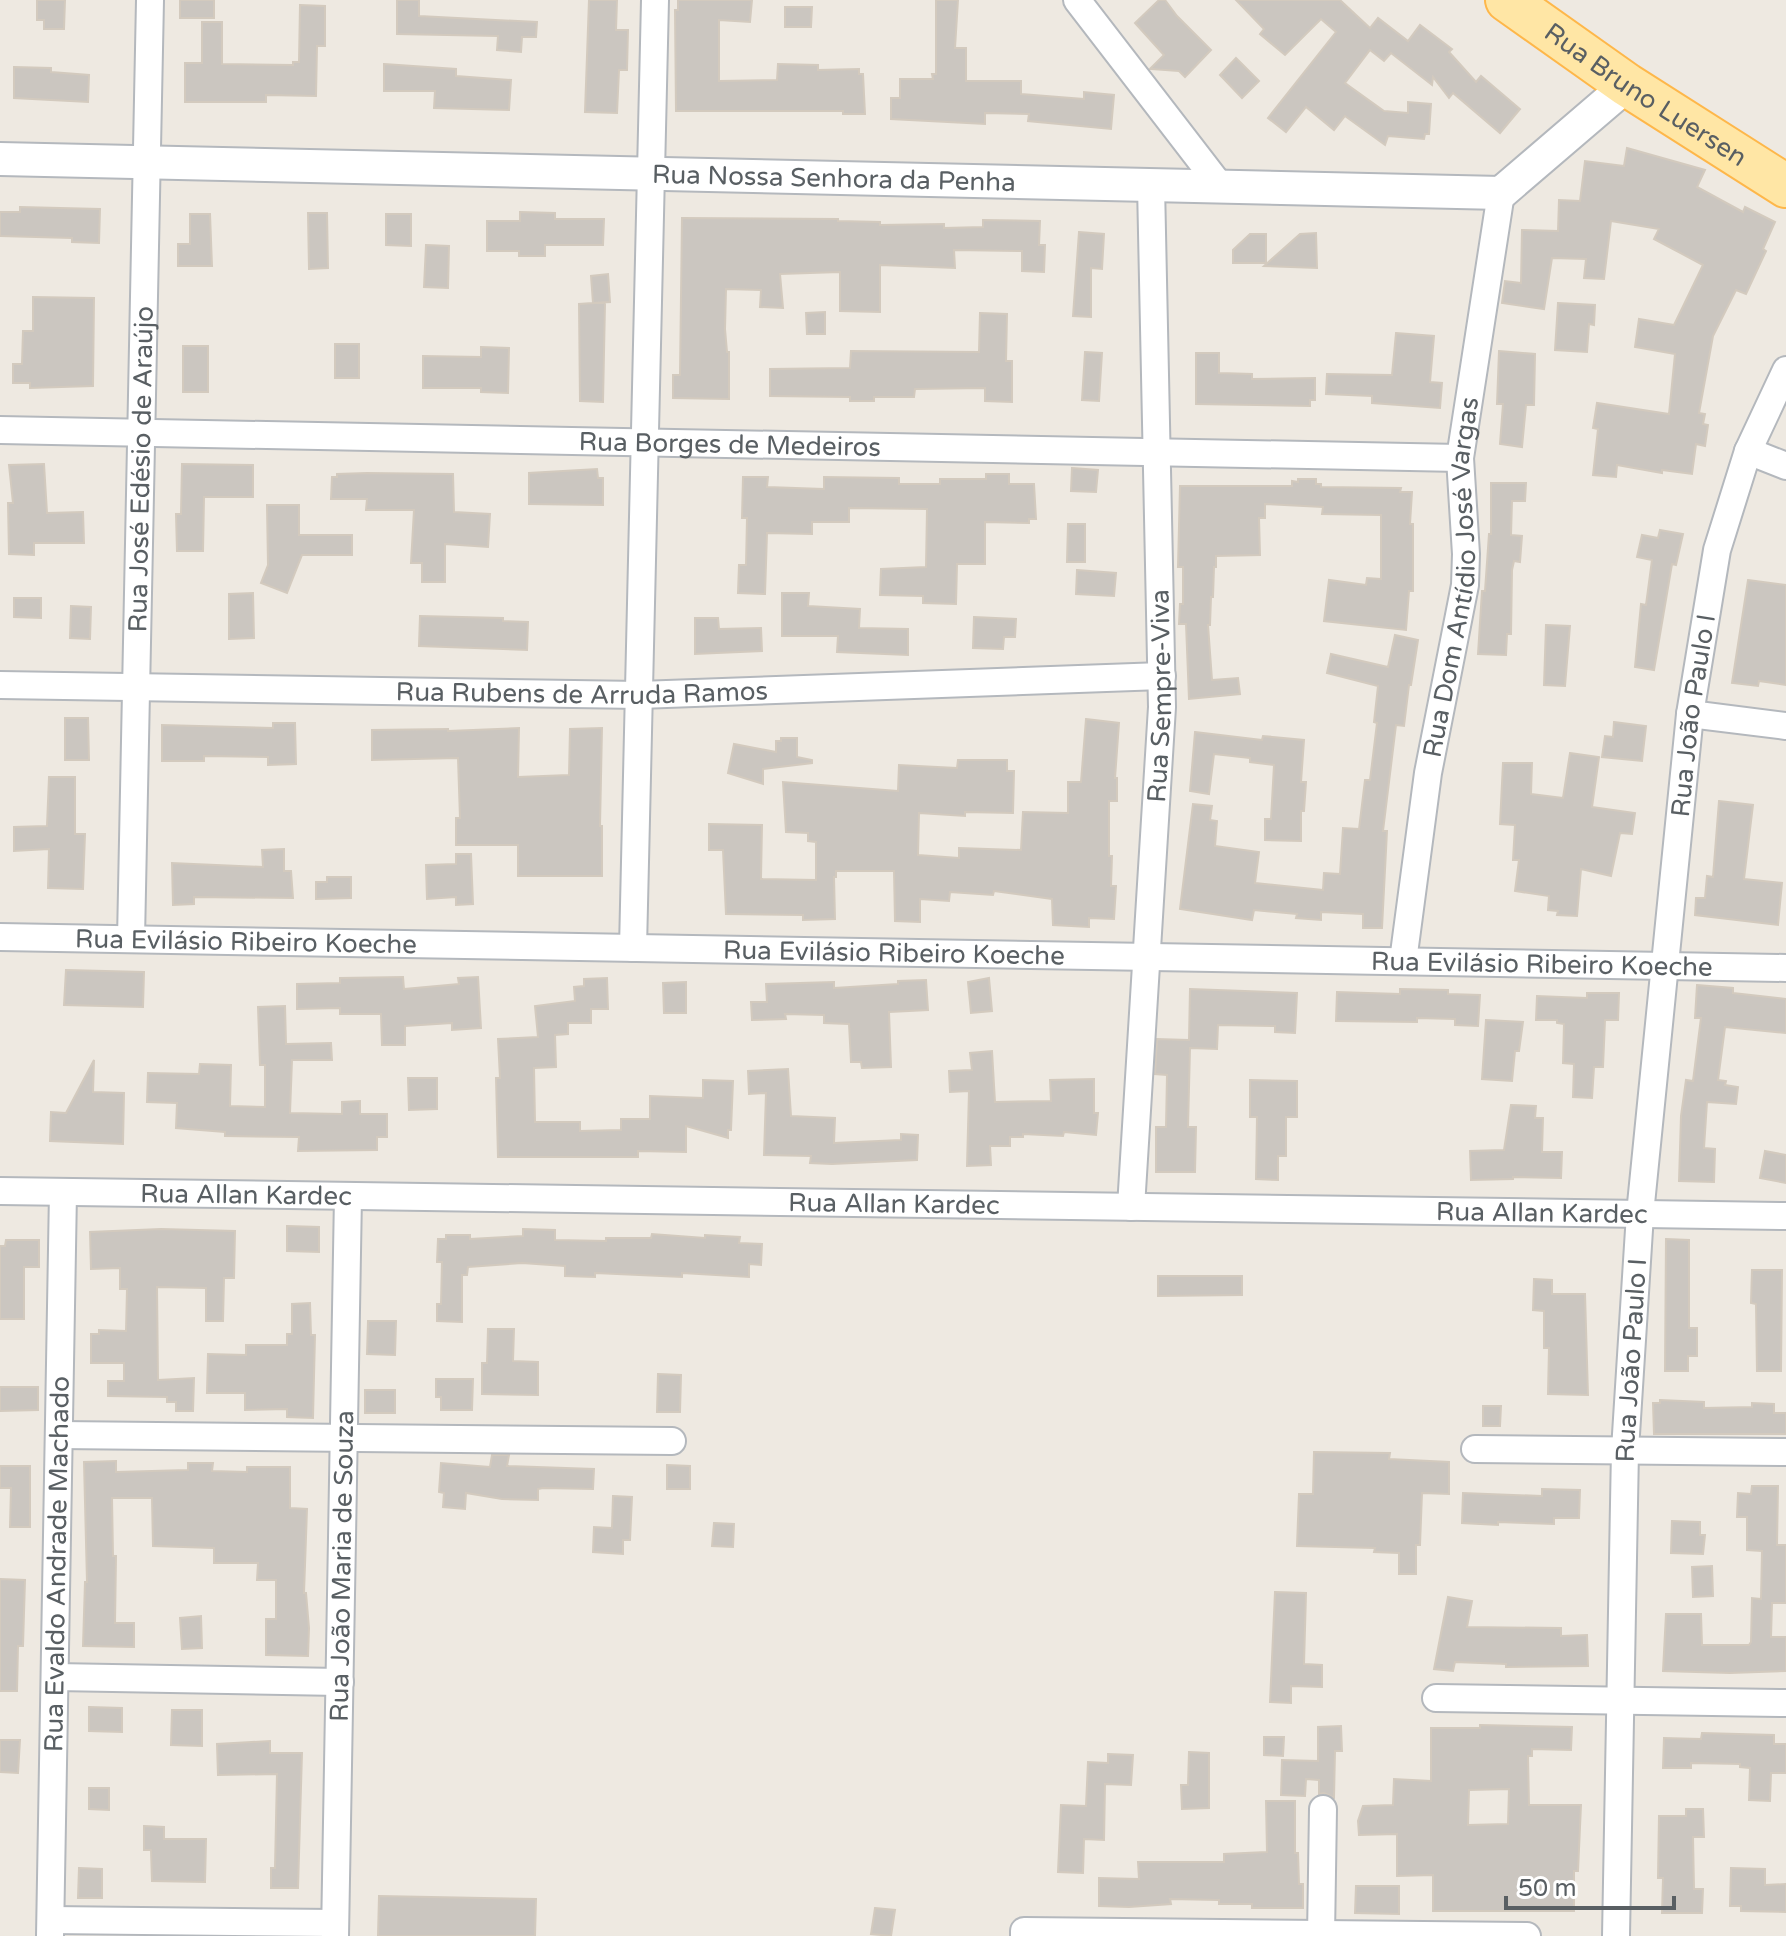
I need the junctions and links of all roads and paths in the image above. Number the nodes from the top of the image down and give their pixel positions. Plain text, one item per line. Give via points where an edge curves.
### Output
1 (150, 0) edge
2 (655, 0) edge
3 (1077, 0) edge
4 (1507, 0) edge
5 (1627, 85) junction
6 (0, 159) edge
7 (147, 162) junction
8 (651, 174) junction
9 (1151, 185) junction
10 (1786, 186) edge
11 (1221, 187) junction
12 (1501, 193) junction
13 (1786, 370) edge
14 (0, 430) edge
15 (141, 433) junction
16 (644, 443) junction
17 (1748, 451) junction
18 (1158, 452) junction
19 (1460, 458) junction
20 (1786, 466) edge
21 (1162, 676) junction
22 (0, 685) edge
23 (137, 687) junction
24 (639, 695) junction
25 (1690, 714) junction
26 (1786, 726) edge
27 (0, 937) edge
28 (131, 939) junction
29 (633, 948) junction
30 (1147, 957) junction
31 (1403, 961) junction
32 (1663, 966) junction
33 (1786, 968) edge
34 (0, 1191) edge
35 (63, 1192) junction
36 (348, 1196) junction
37 (1131, 1207) junction
38 (1640, 1214) junction
39 (1786, 1216) edge
40 (59, 1435) junction
41 (344, 1438) junction
42 (672, 1441) dead end
43 (1475, 1449) dead end
44 (1625, 1450) junction
45 (1786, 1452) edge
46 (55, 1677) junction
47 (340, 1682) junction
48 (1436, 1698) dead end
49 (1619, 1701) junction
50 (1786, 1703) edge
51 (1323, 1809) dead end
52 (50, 1928) edge
53 (335, 1929) edge
54 (1024, 1933) edge
55 (1321, 1935) edge
56 (1527, 1936) edge
57 (1616, 1936) edge

1 - 7 street, Rua José Edésio de Araújo
2 - 8 street
3 - 11 street
4 - 5 main road, Rua Bruno Luersen
5 - 10 main road, Rua Bruno Luersen
5 - 12 street
6 - 7 street, Rua Nossa Senhora da Penha
7 - 8 street, Rua Nossa Senhora da Penha
7 - 15 street, Rua José Edésio de Araújo
8 - 9 street, Rua Nossa Senhora da Penha
8 - 16 street
9 - 11 street, Rua Nossa Senhora da Penha
9 - 18 street, Rua Sempre-Viva
11 - 12 street, Rua Nossa Senhora da Penha
12 - 19 street, Rua Dom Antídio José Vargas
13 - 17 street, Rua João Paulo I
14 - 15 street, Rua Borges de Medeiros
15 - 16 street, Rua Borges de Medeiros
15 - 23 street, Rua José Edésio de Araújo
16 - 18 street, Rua Borges de Medeiros
16 - 24 street
17 - 20 street
17 - 25 street, Rua João Paulo I via 1717,550
18 - 19 street, Rua Borges de Medeiros
18 - 21 street, Rua Sempre-Viva
19 - 31 street, Rua Dom Antídio José Vargas via 1465,585 1428,773
21 - 24 street, Rua Rubens de Arruda Ramos
21 - 30 street, Rua Sempre-Viva
22 - 23 street, Rua Rubens de Arruda Ramos
23 - 24 street, Rua Rubens de Arruda Ramos
23 - 28 street, Rua José Edésio de Araújo
24 - 29 street
25 - 26 street
25 - 32 street, Rua João Paulo I
27 - 28 street, Rua Evilásio Ribeiro Koeche
28 - 29 street, Rua Evilásio Ribeiro Koeche
29 - 30 street, Rua Evilásio Ribeiro Koeche
30 - 31 street, Rua Evilásio Ribeiro Koeche
30 - 37 street, Rua Sempre-Viva
31 - 32 street, Rua Evilásio Ribeiro Koeche
32 - 33 street, Rua Evilásio Ribeiro Koeche
32 - 38 street, Rua João Paulo I
34 - 35 street, Rua Allan Kardec
35 - 36 street, Rua Allan Kardec
35 - 40 street, Rua Evaldo Andrade Machado
36 - 37 street, Rua Allan Kardec
36 - 41 street, Rua João Maria de Souza
37 - 38 street, Rua Allan Kardec
38 - 39 street, Rua Allan Kardec
38 - 44 street, Rua João Paulo I
40 - 41 street
40 - 46 street, Rua Evaldo Andrade Machado
41 - 42 street
41 - 47 street, Rua João Maria de Souza
43 - 44 street
44 - 45 street
44 - 49 street, Rua João Paulo I
46 - 47 street
46 - 52 street, Rua Evaldo Andrade Machado
47 - 53 street, Rua João Maria de Souza
48 - 49 street
49 - 50 street
49 - 57 street, Rua João Paulo I
51 - 55 street
52 - 53 street
54 - 55 street
55 - 56 street

